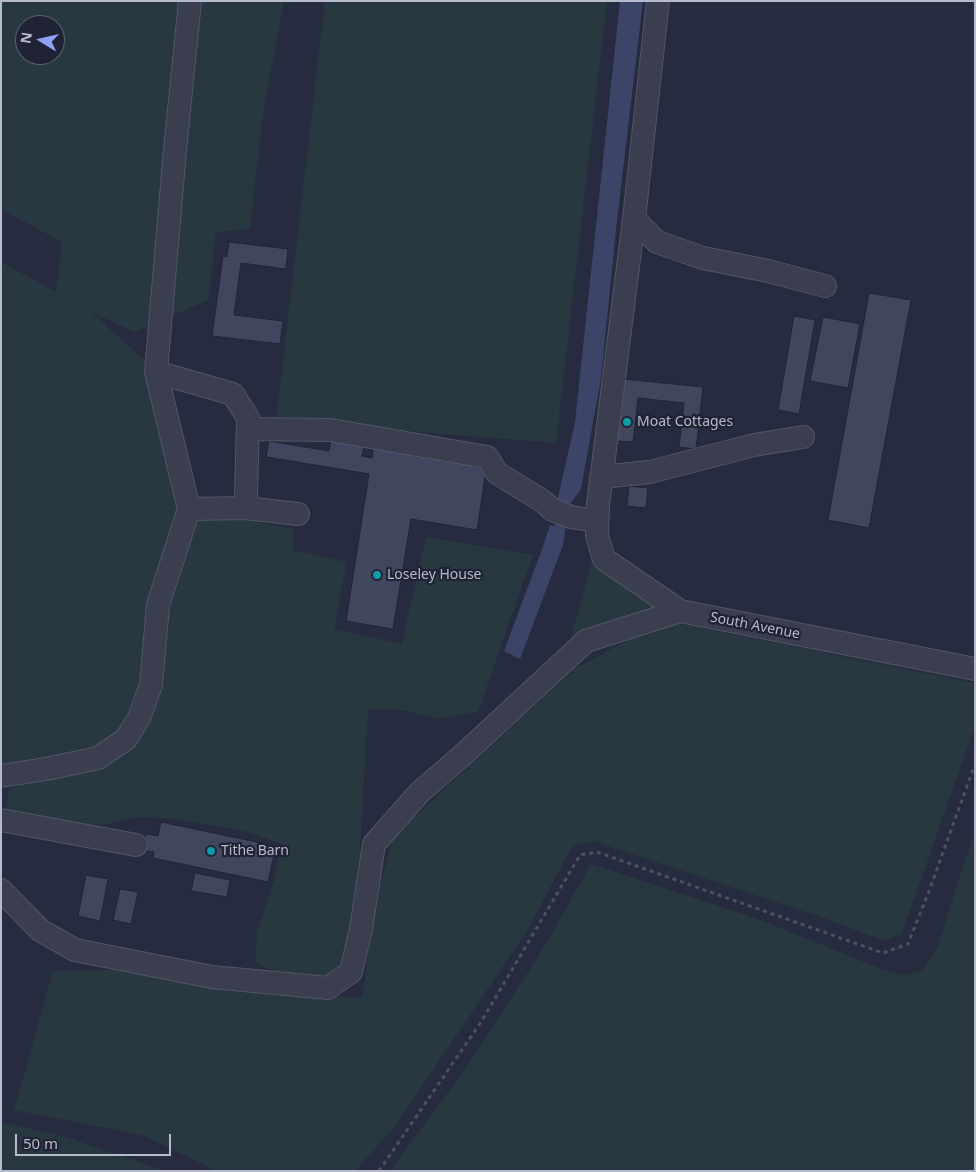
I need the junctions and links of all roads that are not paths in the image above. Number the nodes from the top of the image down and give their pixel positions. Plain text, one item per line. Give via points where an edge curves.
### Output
1 (190, 1) edge
2 (658, 1) edge
3 (634, 220) junction
4 (825, 286) dead end
5 (156, 372) junction
6 (248, 429) junction
7 (803, 437) dead end
8 (601, 477) junction
9 (245, 508) junction
10 (189, 509) junction
11 (598, 513) junction
12 (298, 514) dead end
13 (680, 611) junction
14 (975, 669) edge
15 (1, 776) edge
16 (1, 820) edge
17 (136, 845) dead end
18 (1, 890) edge

1 - 5 lane
2 - 3 lane, South Avenue
3 - 4 lane via 657,242 703,258
3 - 8 lane, South Avenue
5 - 6 lane via 234,394 248,418
5 - 10 lane
6 - 9 lane
6 - 11 lane via 330,430 487,457 497,472 562,513
7 - 8 lane via 754,445 650,472
8 - 11 lane, South Avenue
9 - 10 lane
9 - 12 lane
10 - 15 lane via 158,605 151,686 139,718 126,739 98,758
11 - 13 lane, South Avenue via 597,536 604,559
13 - 14 lane, South Avenue
13 - 18 lane via 586,641 420,792 374,844 351,972 328,988 212,977 75,950 40,930
16 - 17 lane

